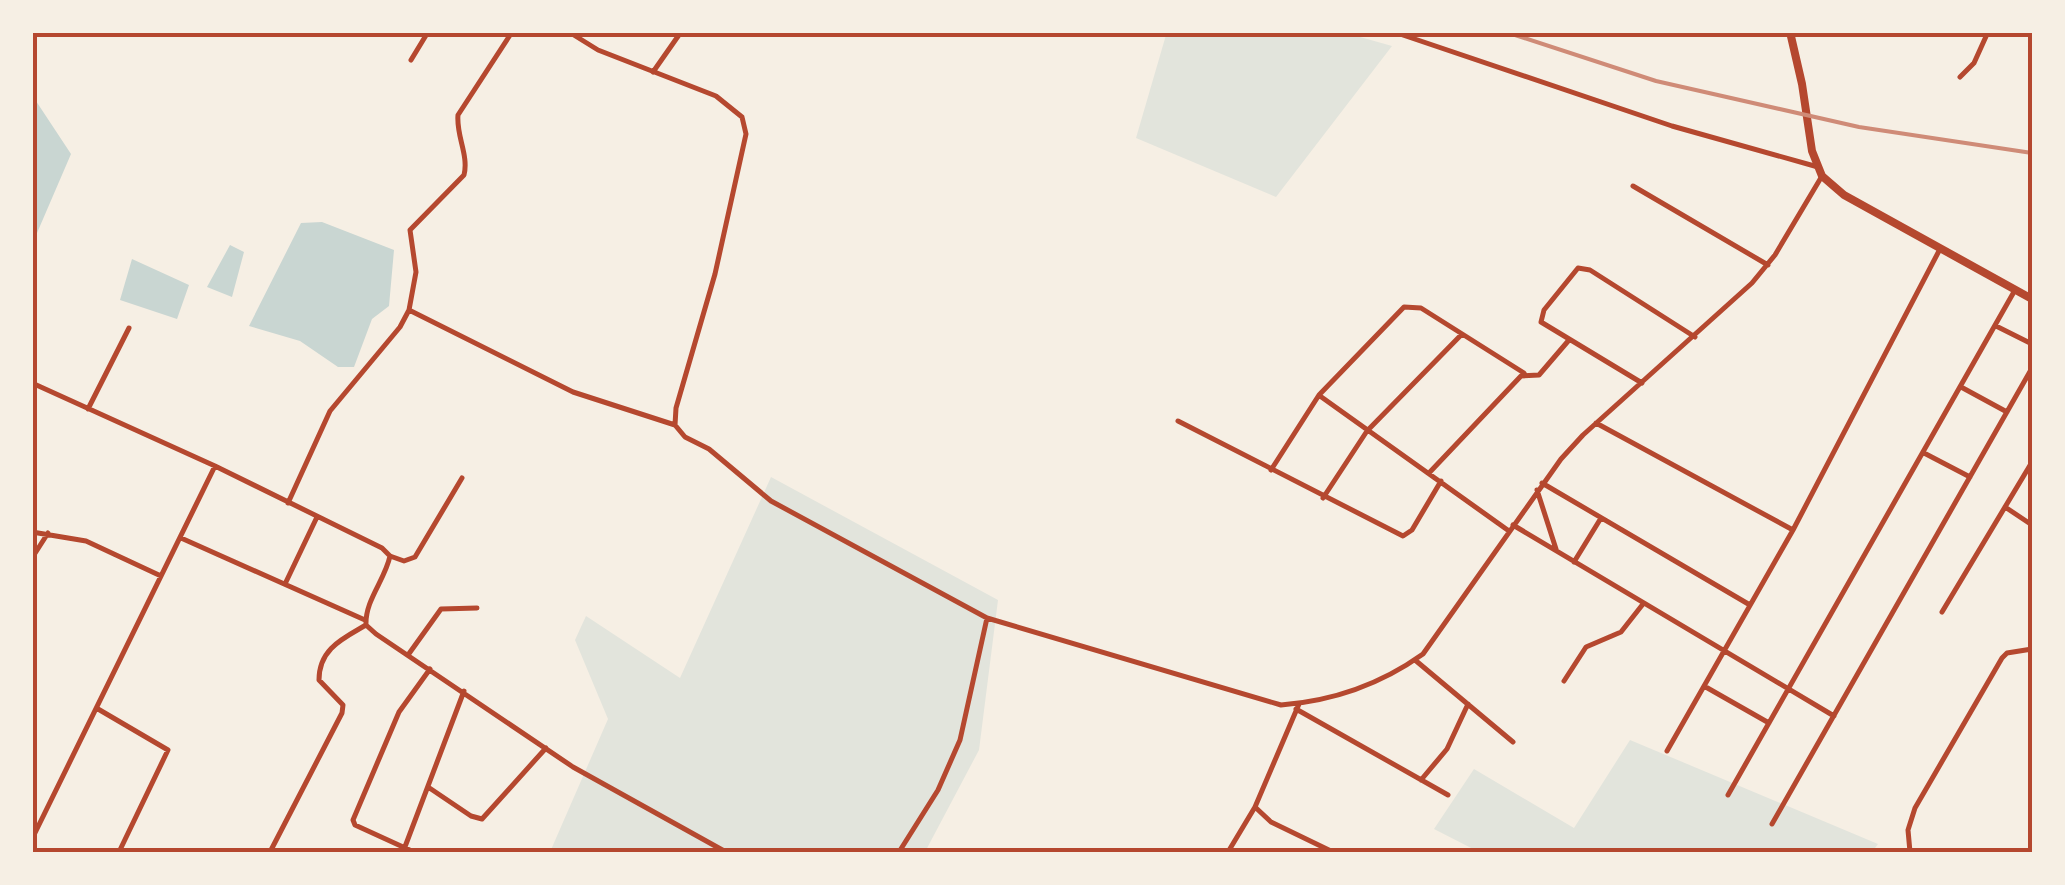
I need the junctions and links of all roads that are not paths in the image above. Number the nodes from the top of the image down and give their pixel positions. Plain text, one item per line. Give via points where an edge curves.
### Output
1 (428, 32) edge
2 (512, 32) edge
3 (569, 32) edge
4 (681, 32) edge
5 (1394, 32) edge
6 (1790, 32) edge
7 (1988, 32) edge
8 (411, 60) dead end
9 (653, 72) junction
10 (1960, 78) dead end
11 (1820, 172) junction
12 (1633, 186) dead end
13 (1940, 249) junction
14 (1768, 265) junction
15 (2016, 290) junction
16 (2032, 299) edge
17 (410, 310) junction
18 (1996, 326) junction
19 (130, 328) dead end
20 (1462, 334) junction
21 (1694, 337) junction
22 (1569, 340) junction
23 (2032, 344) edge
24 (2032, 368) edge
25 (1524, 373) junction
26 (32, 383) edge
27 (1642, 383) junction
28 (1961, 387) junction
29 (1319, 395) junction
30 (88, 410) junction
31 (2008, 412) junction
32 (1178, 422) dead end
33 (1596, 423) junction
34 (675, 425) junction
35 (1367, 431) junction
36 (1924, 453) junction
37 (2032, 462) edge
38 (215, 466) junction
39 (1271, 470) junction
40 (1429, 473) junction
41 (462, 478) dead end
42 (1970, 478) junction
43 (1441, 481) junction
44 (1542, 484) junction
45 (1537, 490) junction
46 (1323, 498) junction
47 (288, 503) junction
48 (2005, 508) junction
49 (317, 517) junction
50 (1601, 518) junction
51 (2032, 525) edge
52 (1511, 528) junction
53 (1792, 530) junction
54 (32, 532) edge
55 (48, 533) junction
56 (181, 538) junction
57 (1558, 552) junction
58 (390, 556) junction
59 (32, 558) edge
60 (1574, 562) junction
61 (162, 577) junction
62 (285, 584) junction
63 (1643, 604) junction
64 (1750, 605) junction
65 (477, 608) dead end
66 (1942, 612) dead end
67 (988, 618) junction
68 (366, 622) junction
69 (2032, 649) edge
70 (1723, 652) junction
71 (408, 654) junction
72 (1415, 660) junction
73 (430, 669) junction
74 (1564, 681) dead end
75 (1704, 686) junction
76 (1788, 689) junction
77 (464, 691) junction
78 (1468, 704) junction
79 (1298, 706) junction
80 (98, 710) junction
81 (1834, 716) junction
82 (1769, 722) junction
83 (1512, 742) dead end
84 (546, 748) junction
85 (1667, 752) dead end
86 (1421, 780) junction
87 (428, 788) junction
88 (1448, 795) dead end
89 (1728, 795) dead end
90 (1255, 807) junction
91 (1772, 824) dead end
92 (33, 838) edge
93 (404, 850) edge
94 (120, 852) edge
95 (270, 852) edge
96 (414, 852) edge
97 (726, 852) edge
98 (900, 852) edge
99 (1228, 852) edge
100 (1333, 852) edge
101 (1910, 852) edge

1 - 8 street
2 - 17 street via 458,115 464,176 410,230 416,272
3 - 9 street
4 - 9 street
5 - 11 street
6 - 11 main road
7 - 10 street
9 - 34 street via 716,96 742,118 746,134
11 - 13 main road via 1844,195
11 - 14 street
12 - 14 street
13 - 15 main road
13 - 53 street
14 - 21 street
15 - 16 main road
15 - 18 street
17 - 34 street via 573,392
17 - 47 street via 330,411
18 - 23 street
18 - 28 street
19 - 30 street
20 - 25 street
20 - 29 street via 1420,308 1404,307
20 - 35 street
21 - 22 street via 1584,267 1573,272 1542,316 1545,326
21 - 27 street
22 - 25 street via 1539,375
22 - 27 street
24 - 31 street
25 - 40 street
26 - 30 street
27 - 33 street
28 - 31 street
28 - 36 street
29 - 35 street
29 - 39 street
30 - 38 street
31 - 42 street
32 - 39 street
33 - 44 street
33 - 53 street
34 - 67 street via 770,501
35 - 40 street
35 - 46 street
36 - 42 street
36 - 76 street
37 - 48 street
38 - 47 street
38 - 56 street
39 - 46 street
40 - 43 street
41 - 58 street via 415,556
42 - 81 street
43 - 46 street via 1403,536
43 - 52 street
44 - 45 street
44 - 50 street
45 - 52 street
45 - 57 street
47 - 49 street
48 - 51 street
48 - 66 street
49 - 58 street
49 - 62 street
50 - 60 street
50 - 64 street
52 - 57 street
52 - 72 street via 1434,643
53 - 64 street
54 - 55 street
55 - 59 street
55 - 61 street via 86,541
56 - 61 street
56 - 62 street
57 - 60 street
58 - 68 street
60 - 63 street
61 - 80 street
62 - 68 street
63 - 70 street
63 - 74 street via 1620,632 1586,647
64 - 70 street
65 - 71 street via 442,609
67 - 79 street via 1251,698
67 - 98 street via 960,740
68 - 71 street
68 - 95 street via 332,645 321,662 319,680 339,699 342,713
69 - 101 street via 2002,658 1914,808
70 - 75 street
70 - 76 street
71 - 73 street
72 - 78 street
72 - 79 street via 1357,690
73 - 77 street
73 - 93 street via 399,712 352,820
75 - 82 street
75 - 85 street
76 - 81 street
76 - 82 street
77 - 84 street
77 - 87 street
78 - 83 street
78 - 86 street via 1447,749
79 - 86 street
79 - 90 street
80 - 92 street
80 - 94 street via 168,750
81 - 91 street
82 - 89 street
84 - 87 street via 482,819
84 - 97 street
86 - 88 street
87 - 93 street
90 - 99 street
90 - 100 street
93 - 96 street

